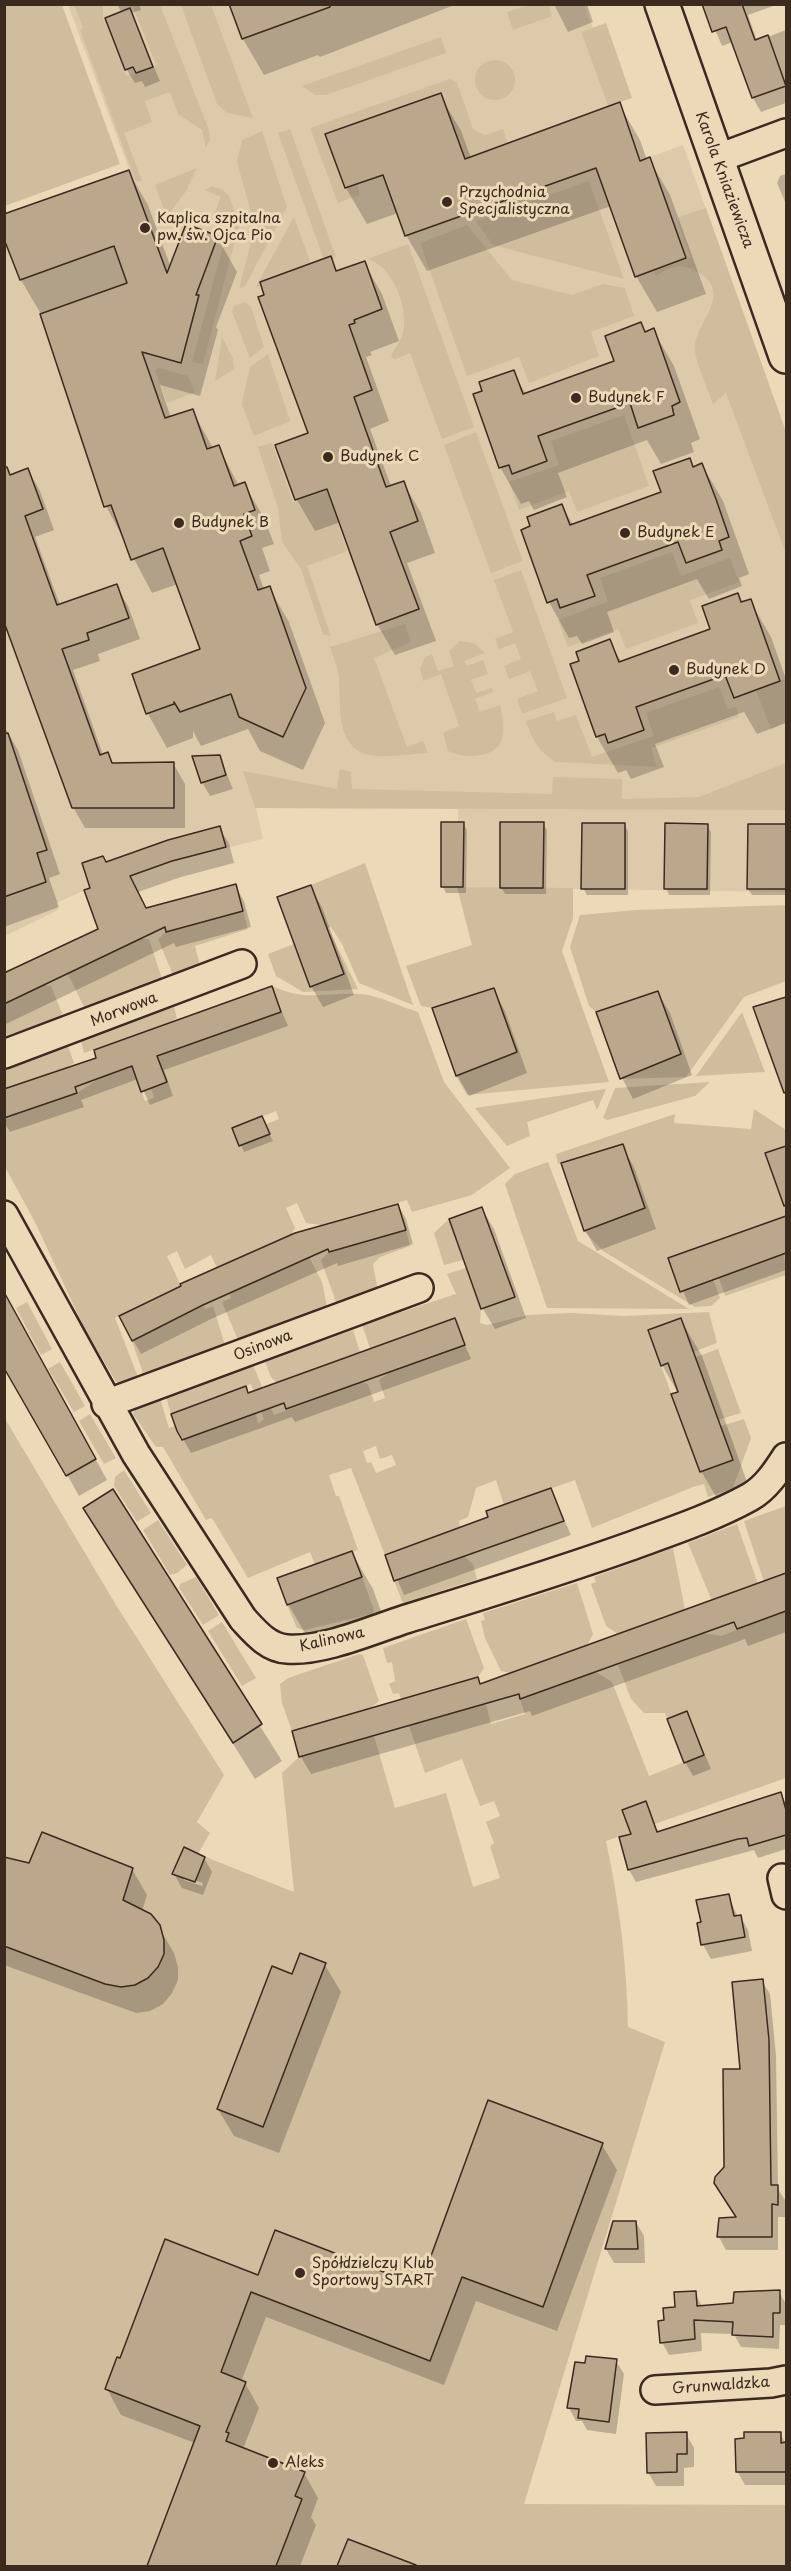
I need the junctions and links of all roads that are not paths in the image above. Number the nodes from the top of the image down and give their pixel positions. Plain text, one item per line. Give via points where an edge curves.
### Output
1 (662, 4) edge
2 (786, 134) edge
3 (716, 159) junction
4 (786, 356) edge
5 (242, 964) dead end
6 (4, 1054) edge
7 (4, 1215) edge
8 (419, 1287) dead end
9 (106, 1404) junction
10 (786, 1456) edge
11 (786, 2380) edge
12 (655, 2390) dead end

1 - 3 street, Karola Kniaziewicza
2 - 3 street
3 - 4 street, Karola Kniaziewicza
5 - 6 street, Morwowa
7 - 9 street, Kalinowa
8 - 9 street, Osinowa
9 - 10 street, Kalinowa via 243,1619 268,1643 290,1650 362,1634 678,1529 751,1497
11 - 12 street, Grunwaldzka

